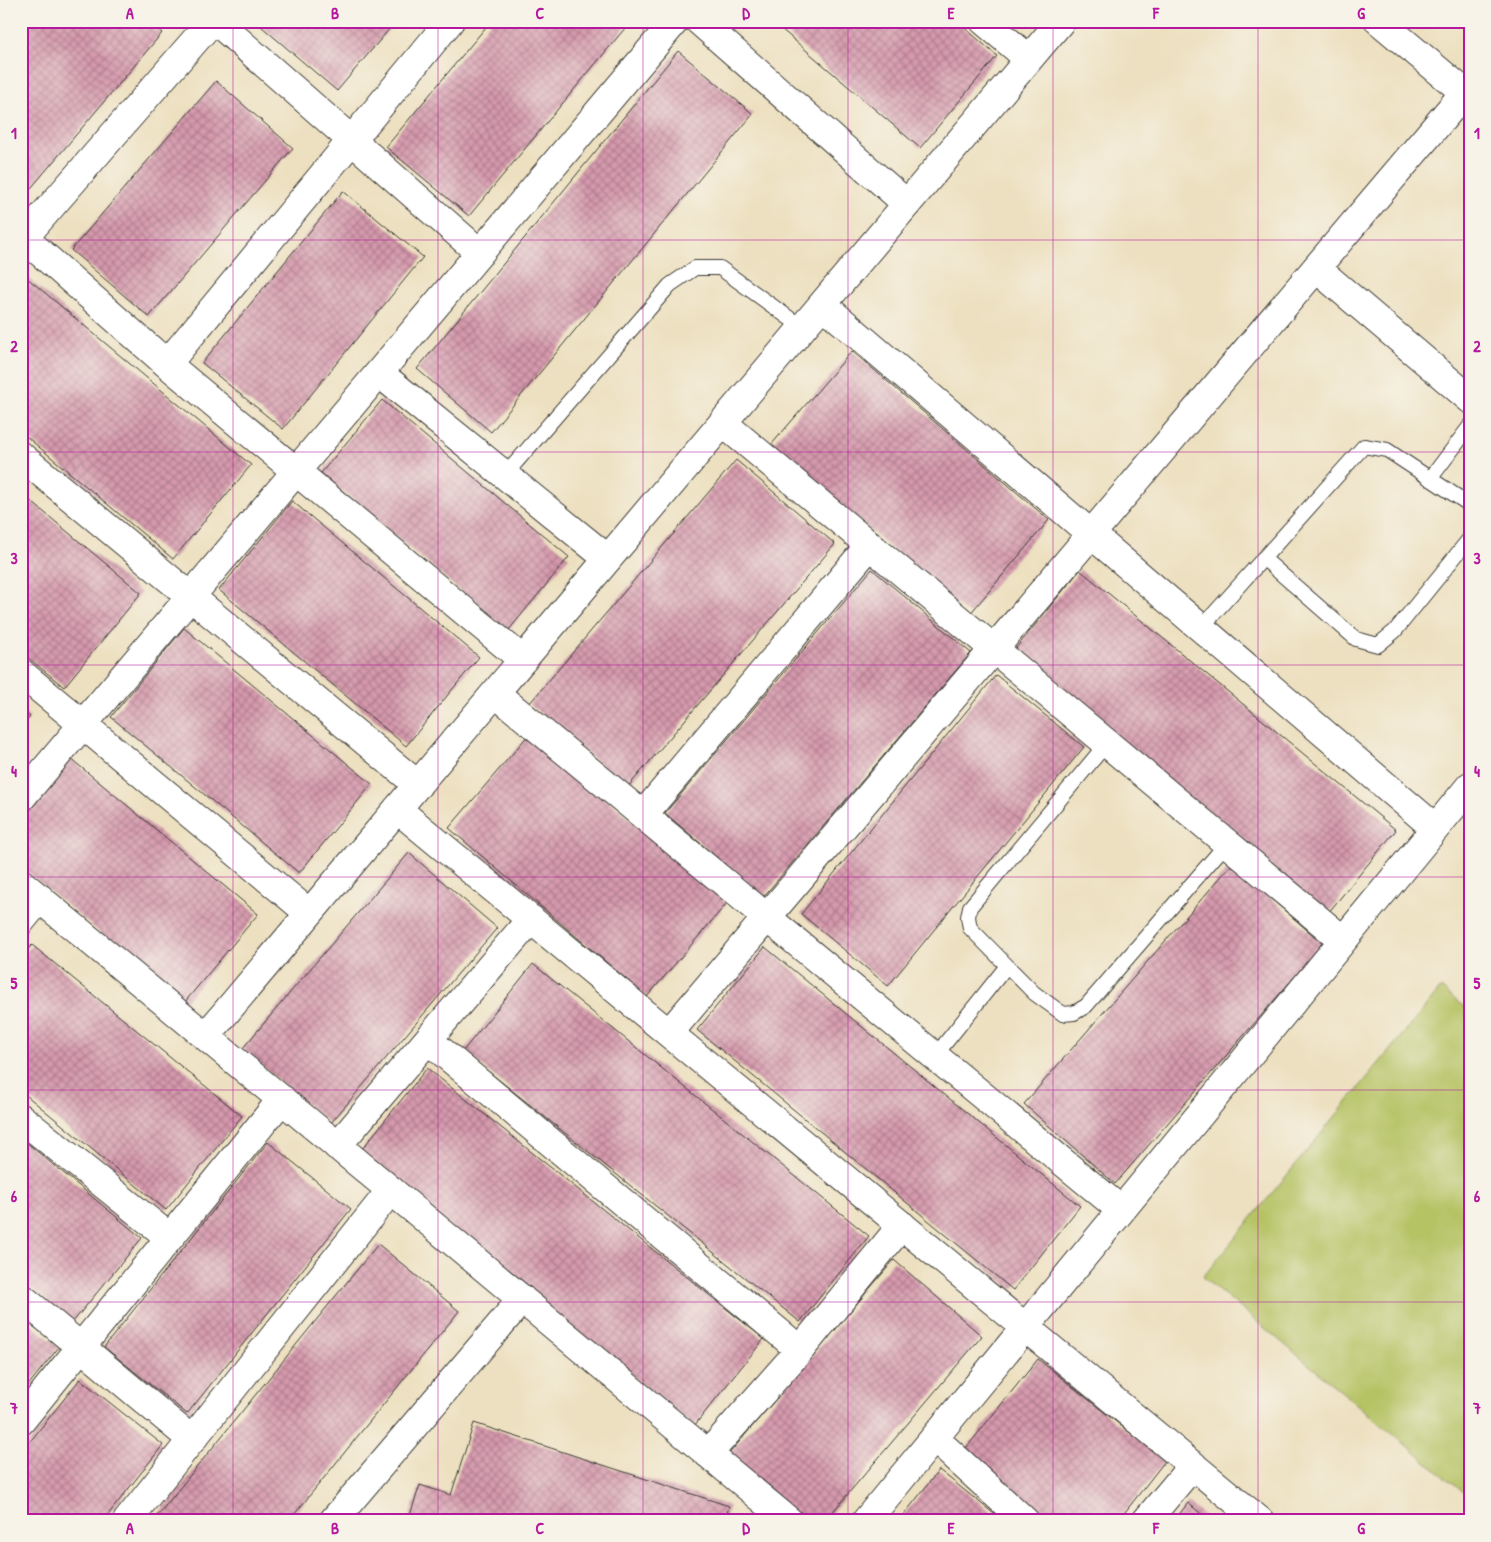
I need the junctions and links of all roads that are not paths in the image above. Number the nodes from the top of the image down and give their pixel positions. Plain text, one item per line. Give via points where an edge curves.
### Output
1 (214, 21) edge
2 (450, 21) edge
3 (675, 21) edge
4 (699, 21) edge
5 (984, 21) edge
6 (1061, 21) edge
7 (1379, 21) edge
8 (1030, 59) junction
9 (1467, 94) edge
10 (352, 140) junction
11 (907, 204) junction
12 (22, 240) edge
13 (480, 253) junction
14 (1316, 268) junction
15 (823, 304) junction
16 (803, 328) junction
17 (167, 364) junction
18 (379, 373) junction
19 (1470, 399) edge
20 (723, 423) junction
21 (1470, 426) edge
22 (21, 456) edge
23 (296, 472) junction
24 (505, 475) junction
25 (1430, 479) junction
26 (1470, 505) edge
27 (1092, 534) junction
28 (1470, 538) edge
29 (869, 546) junction
30 (1262, 558) junction
31 (608, 559) junction
32 (191, 597) junction
33 (1201, 628) junction
34 (994, 649) junction
35 (522, 660) junction
36 (21, 673) edge
37 (495, 693) junction
38 (83, 725) junction
39 (1107, 744) junction
40 (418, 784) junction
41 (1470, 786) edge
42 (21, 798) edge
43 (397, 809) junction
44 (643, 815) junction
45 (1435, 828) junction
46 (1227, 843) junction
47 (30, 890) edge
48 (309, 913) junction
49 (767, 918) junction
50 (531, 919) junction
51 (21, 922) edge
52 (1343, 940) junction
53 (1006, 967) junction
54 (670, 1033) junction
55 (206, 1036) junction
56 (428, 1040) junction
57 (935, 1056) junction
58 (282, 1099) junction
59 (21, 1118) edge
60 (337, 1146) junction
61 (391, 1190) junction
62 (1121, 1210) junction
63 (902, 1225) junction
64 (169, 1237) junction
65 (21, 1297) edge
66 (522, 1299) junction
67 (1025, 1327) junction
68 (81, 1347) junction
69 (800, 1350) junction
70 (21, 1421) edge
71 (934, 1438) junction
72 (192, 1440) junction
73 (708, 1454) junction
74 (1193, 1466) junction
75 (128, 1521) edge
76 (333, 1521) edge
77 (789, 1521) edge
78 (866, 1521) edge
79 (1026, 1521) edge
80 (1146, 1521) edge
81 (1260, 1521) edge

1 - 10 street
1 - 12 street
2 - 10 street
3 - 13 street
4 - 11 street
5 - 8 street
6 - 8 street
7 - 9 street
8 - 11 street
9 - 14 street
10 - 13 street
10 - 17 street
11 - 15 street
12 - 17 street
13 - 18 street
14 - 19 street
14 - 27 street
15 - 16 street
15 - 27 street
16 - 20 street
16 - 24 lane via 720,268 695,268 670,285
17 - 23 street
18 - 23 street
18 - 24 street
20 - 29 street
20 - 31 street
21 - 25 lane
22 - 32 street
23 - 32 street
23 - 35 street
24 - 31 street
25 - 26 lane
25 - 30 lane via 1387,450 1364,446
27 - 33 street
27 - 34 street
28 - 30 lane via 1395,631 1378,645 1356,639
29 - 34 street
29 - 44 street
30 - 33 lane
31 - 35 street
32 - 38 street
32 - 40 street
33 - 45 street
34 - 39 street
34 - 49 street
35 - 37 street
36 - 38 street
37 - 40 street
37 - 44 street
38 - 42 street
38 - 48 street
39 - 46 street
39 - 53 lane via 970,907 970,928
40 - 43 street
41 - 45 street
43 - 48 street
43 - 50 street
44 - 49 street
45 - 52 street
46 - 52 street
46 - 53 lane via 1086,1006 1074,1013 1064,1014 1034,993
47 - 51 street
47 - 55 street
48 - 55 street
49 - 54 street
49 - 57 street
50 - 54 street
50 - 56 street
52 - 62 street
53 - 57 lane
54 - 63 street
55 - 58 street
56 - 60 street
56 - 69 street
57 - 62 street
58 - 60 street
58 - 64 street
59 - 64 street
60 - 61 street
61 - 66 street
61 - 72 street
62 - 67 street
63 - 67 street
63 - 69 street
64 - 68 street
65 - 68 street
66 - 73 street
66 - 76 street
67 - 71 street
67 - 74 street
68 - 70 street
68 - 72 street
69 - 73 street
71 - 78 street
71 - 79 street
72 - 75 street
73 - 77 street
74 - 80 street
74 - 81 street

